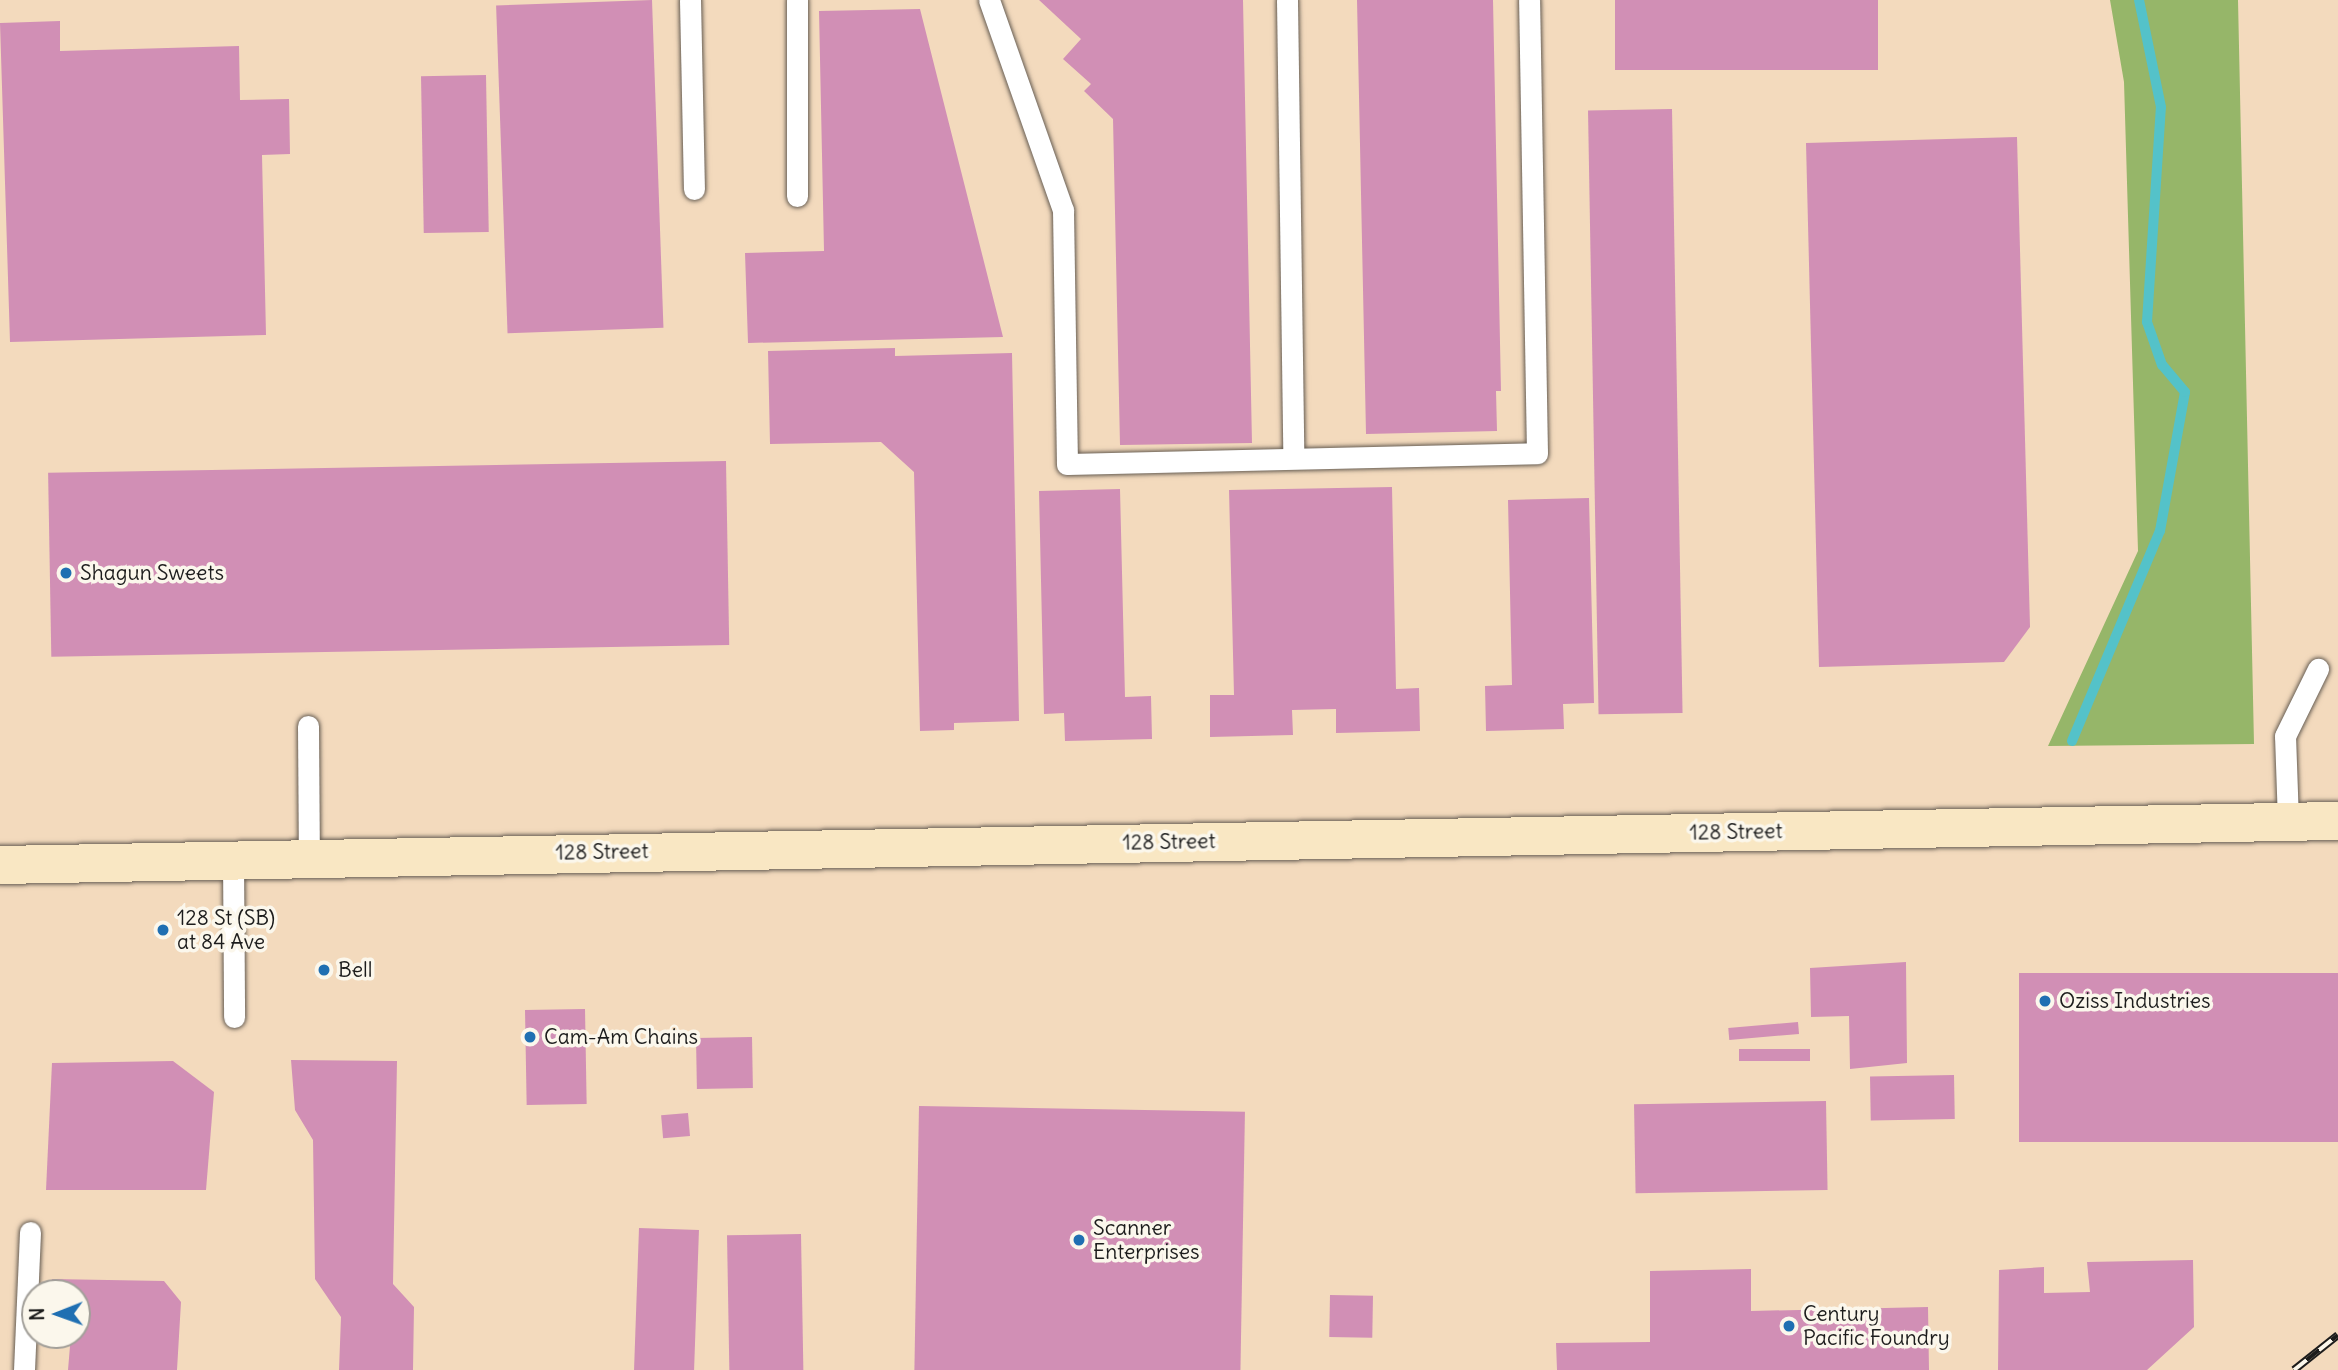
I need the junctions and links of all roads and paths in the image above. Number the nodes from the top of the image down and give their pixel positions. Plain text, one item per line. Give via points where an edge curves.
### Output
1 (690, 0) edge
2 (797, 0) edge
3 (989, 0) edge
4 (1287, 0) edge
5 (1529, 0) edge
6 (694, 189) dead end
7 (797, 196) dead end
8 (1293, 458) junction
9 (2318, 669) dead end
10 (308, 726) dead end
11 (2288, 821) junction
12 (2338, 821) edge
13 (309, 856) junction
14 (233, 858) junction
15 (0, 865) edge
16 (234, 1017) dead end
17 (30, 1232) dead end
18 (24, 1370) edge

1 - 6 lane
2 - 7 lane
3 - 8 lane via 1063,210 1067,464
4 - 8 lane
5 - 8 lane via 1537,453
9 - 11 lane via 2285,736
10 - 13 lane
11 - 12 main road, 128 Street
11 - 13 main road, 128 Street
13 - 14 main road, 128 Street
14 - 15 main road, 128 Street
14 - 16 lane
17 - 18 lane

